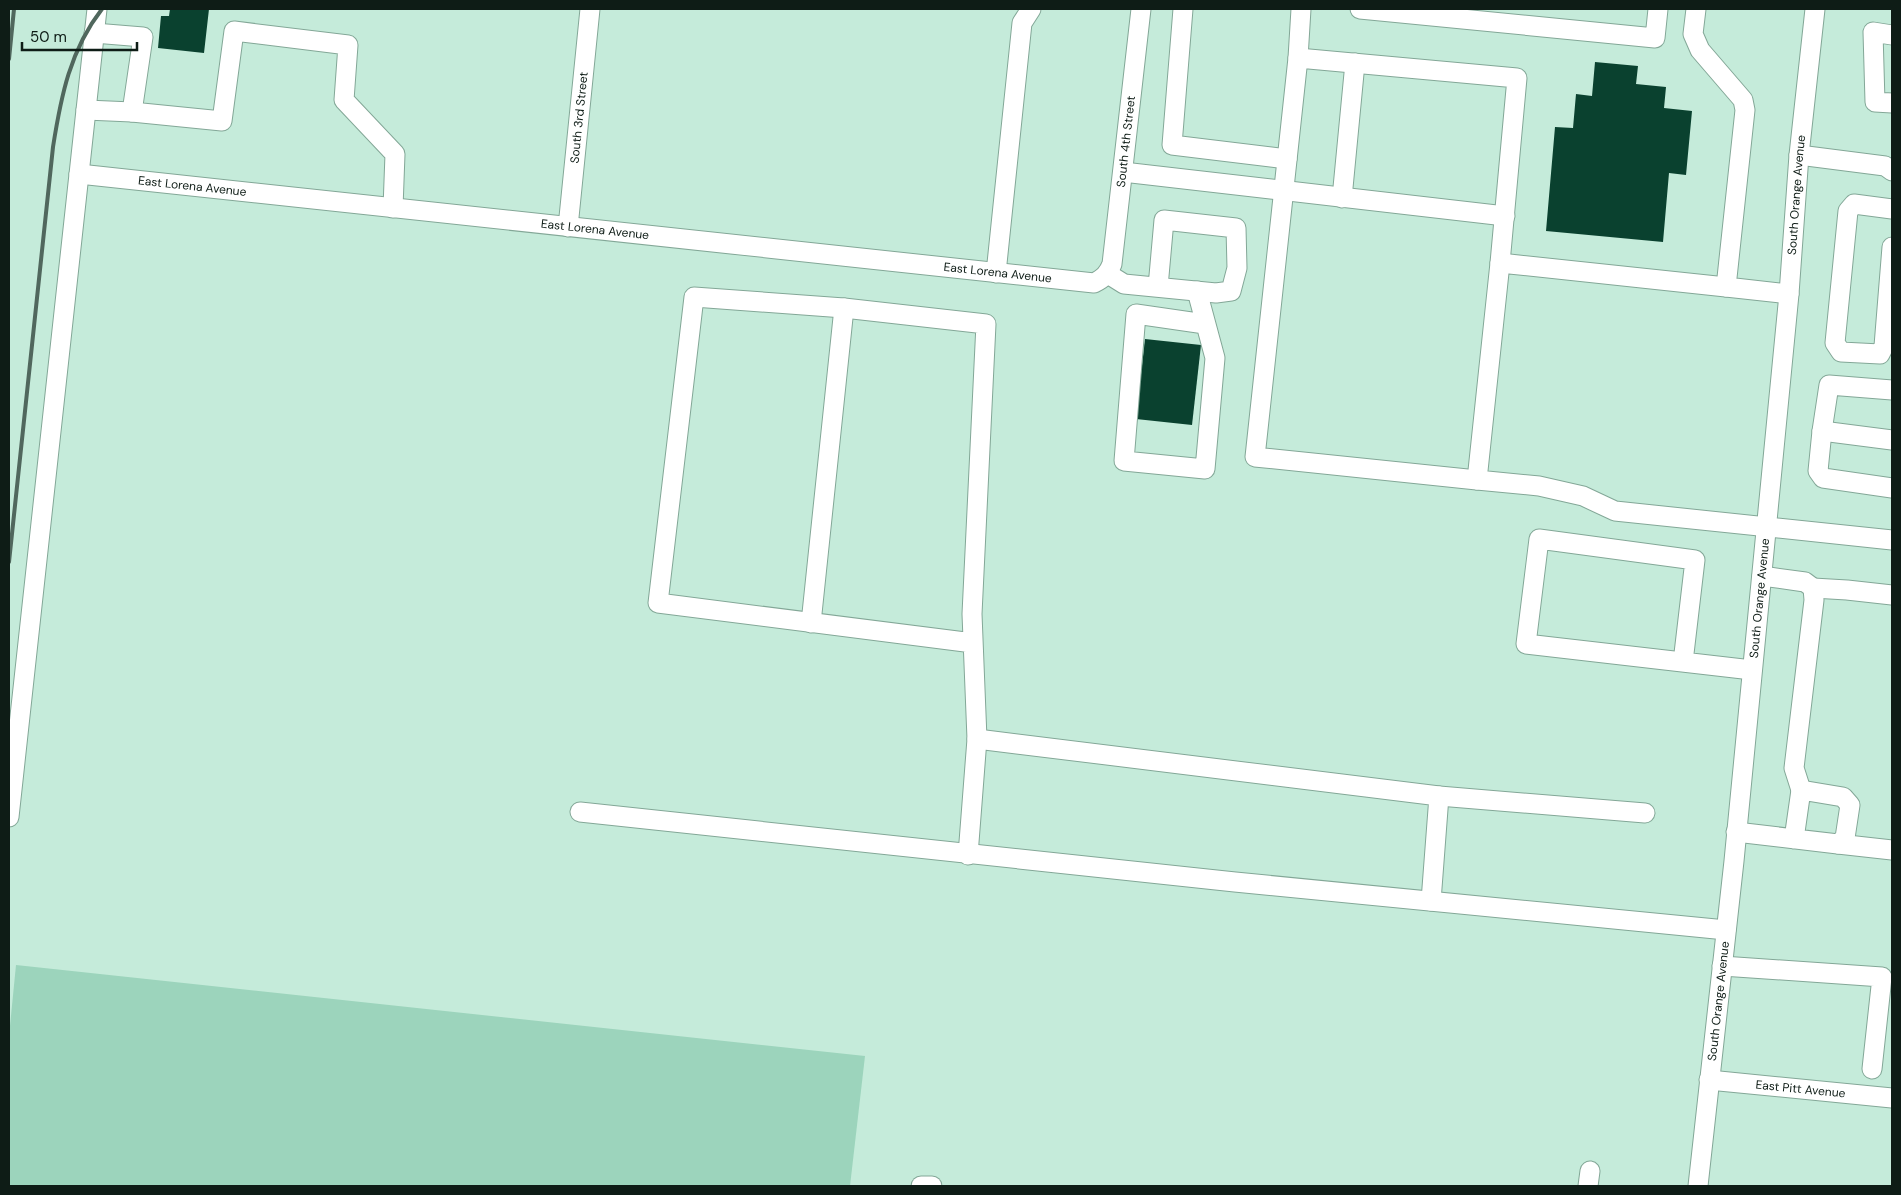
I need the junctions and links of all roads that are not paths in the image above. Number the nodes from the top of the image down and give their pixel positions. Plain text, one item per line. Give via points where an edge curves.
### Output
1 (97, 9) edge
2 (590, 9) edge
3 (1031, 9) edge
4 (1141, 9) edge
5 (1183, 9) edge
6 (1301, 9) edge
7 (1360, 9) edge
8 (1658, 9) edge
9 (1696, 9) edge
10 (1815, 9) edge
11 (94, 33) junction
12 (1892, 35) edge
13 (1298, 58) junction
14 (1355, 63) junction
15 (1892, 104) edge
16 (86, 110) junction
17 (132, 112) junction
18 (1799, 155) junction
19 (1287, 159) junction
20 (1892, 170) edge
21 (1122, 172) junction
22 (79, 174) junction
23 (1284, 191) junction
24 (1342, 198) junction
25 (393, 208) junction
26 (1892, 209) edge
27 (1505, 216) junction
28 (568, 227) junction
29 (1892, 247) edge
30 (1500, 264) junction
31 (996, 273) junction
32 (1108, 274) junction
33 (1158, 287) junction
34 (1726, 287) junction
35 (1197, 291) junction
36 (1789, 294) junction
37 (844, 308) junction
38 (1205, 324) junction
39 (1892, 390) edge
40 (1822, 431) junction
41 (1892, 440) edge
42 (1477, 480) junction
43 (1892, 488) edge
44 (1766, 528) junction
45 (1892, 540) edge
46 (1762, 576) junction
47 (1813, 588) junction
48 (1892, 595) edge
49 (811, 623) junction
50 (973, 643) junction
51 (1683, 662) junction
52 (1752, 670) junction
53 (977, 739) junction
54 (1801, 790) junction
55 (1439, 796) junction
56 (580, 812) dead end
57 (1645, 813) dead end
58 (9, 817) edge
59 (1736, 832) junction
60 (1794, 839) junction
61 (1838, 844) junction
62 (1892, 850) edge
63 (968, 854) junction
64 (1431, 901) junction
65 (1726, 930) junction
66 (1722, 966) junction
67 (1872, 1069) dead end
68 (1709, 1080) junction
69 (1892, 1098) edge
70 (921, 1186) edge
71 (932, 1186) edge
72 (1698, 1186) edge

1 - 11 street
2 - 28 street, South 3rd Street
3 - 31 street via 1022,23
4 - 21 street, South 4th Street
5 - 19 street via 1172,145
6 - 13 street
7 - 8 street via 1655,38
9 - 34 street via 1693,34 1700,50 1743,100 1745,110
10 - 18 street, South Orange Avenue
11 - 16 street
11 - 17 street via 143,37
12 - 15 street via 1874,32 1875,102
13 - 14 street
13 - 19 street
14 - 24 street
14 - 27 street via 1517,78
16 - 17 street
16 - 22 street
17 - 25 street via 222,121 234,31 348,45 344,100 395,154
18 - 20 street via 1885,166
18 - 36 street, South Orange Avenue
19 - 23 street
21 - 23 street
21 - 32 street, South 4th Street via 1114,250
22 - 25 street, East Lorena Avenue
22 - 58 street
23 - 24 street
23 - 42 street via 1255,457
24 - 27 street
25 - 28 street, East Lorena Avenue
26 - 29 street via 1854,204 1848,212 1835,343 1841,352 1880,354 1884,346
27 - 30 street
28 - 31 street, East Lorena Avenue
30 - 34 street
30 - 42 street
31 - 32 street, East Lorena Avenue via 1094,283
32 - 33 street via 1124,284
33 - 35 street
33 - 35 street via 1164,220 1236,228 1237,268 1231,291
34 - 36 street
35 - 38 street
36 - 44 street, South Orange Avenue
37 - 49 street
37 - 49 street via 694,297 658,603
37 - 50 street via 986,324 972,604
38 - 38 street via 1215,358 1205,469 1124,461 1136,314
39 - 40 street via 1829,385
40 - 41 street
40 - 43 street via 1818,471 1823,478
42 - 44 street via 1539,486 1583,496 1615,512
44 - 45 street
44 - 46 street, South Orange Avenue
46 - 47 street via 1805,582
46 - 52 street, South Orange Avenue
47 - 48 street
47 - 54 street via 1794,768
49 - 50 street
50 - 53 street
51 - 51 street via 1695,560 1539,539 1526,644
51 - 52 street
52 - 59 street, South Orange Avenue
53 - 55 street
53 - 63 street
54 - 60 street
54 - 61 street via 1843,797 1850,805 1845,838
55 - 57 street
55 - 64 street
56 - 63 street
59 - 60 street
59 - 65 street, South Orange Avenue
60 - 61 street
61 - 62 street
63 - 64 street
64 - 65 street
65 - 66 street, South Orange Avenue
66 - 67 street via 1882,977
66 - 68 street, South Orange Avenue
68 - 69 street, East Pitt Avenue
68 - 72 street, South Orange Avenue
70 - 71 street

